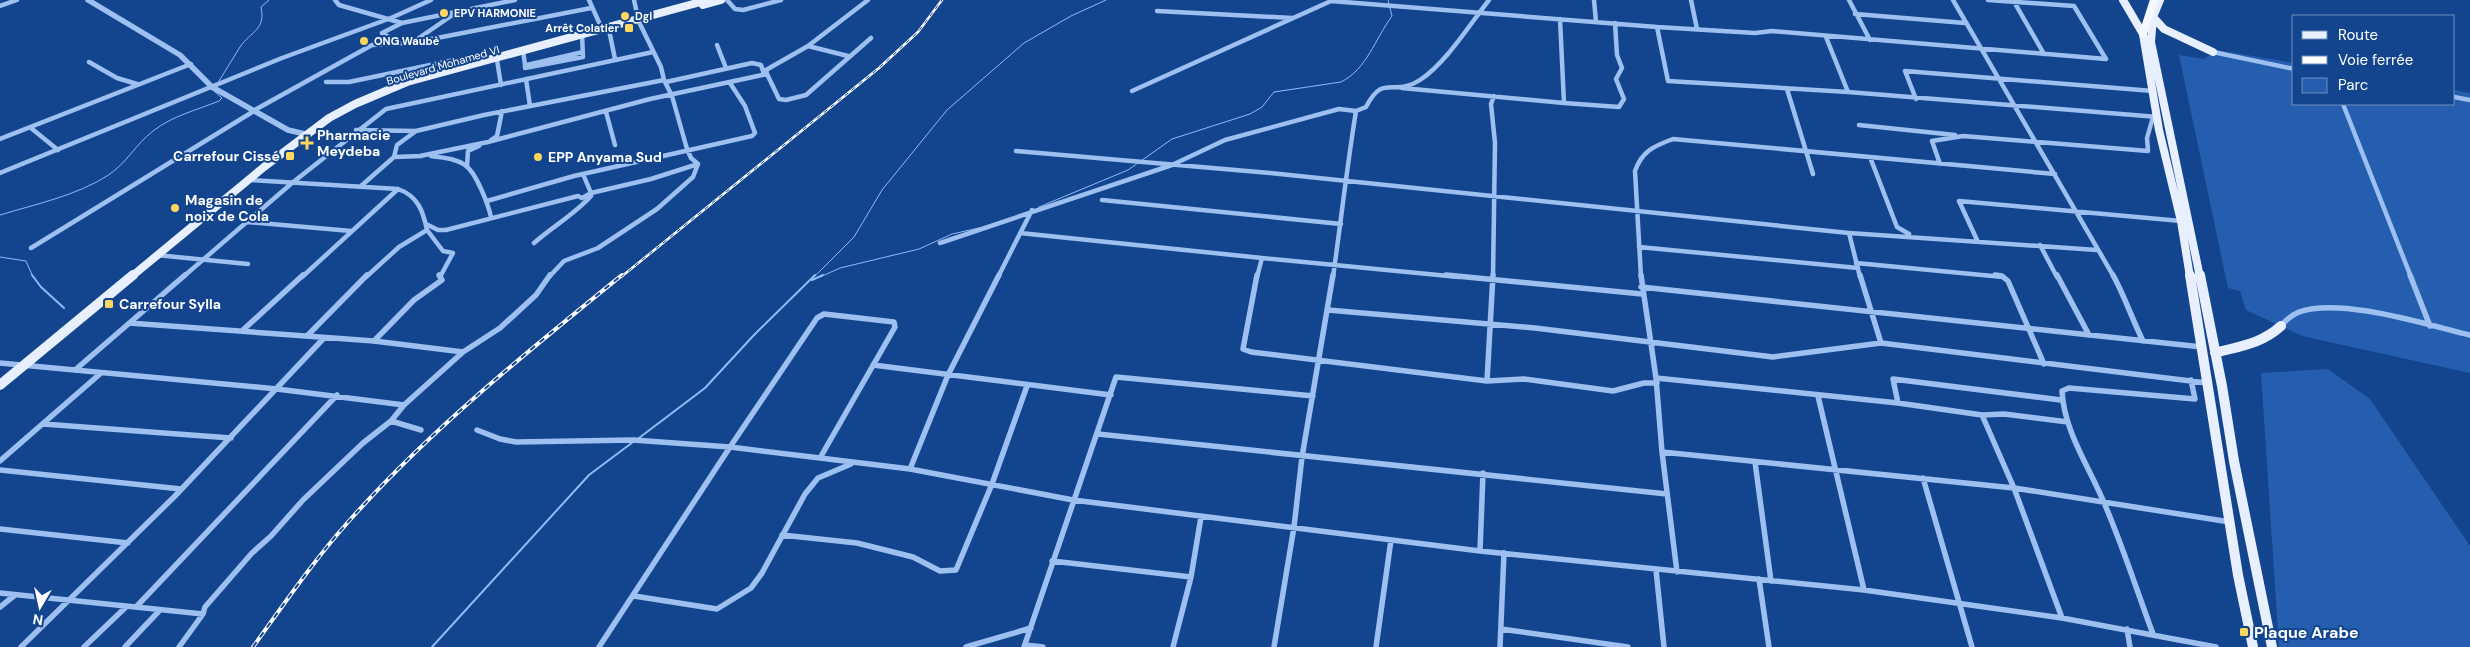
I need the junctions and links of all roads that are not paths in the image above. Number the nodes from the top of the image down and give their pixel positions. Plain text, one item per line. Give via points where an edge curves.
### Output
1 (17, 0) edge
2 (88, 0) edge
3 (335, 0) edge
4 (432, 0) edge
5 (516, 0) edge
6 (589, 0) edge
7 (634, 0) edge
8 (708, 0) edge
9 (721, 0) edge
10 (727, 0) edge
11 (781, 0) edge
12 (868, 0) edge
13 (1331, 0) edge
14 (1489, 0) edge
15 (1594, 0) edge
16 (1691, 0) edge
17 (1849, 0) edge
18 (1953, 0) edge
19 (1988, 0) edge
20 (2123, 0) edge
21 (2154, 0) edge
22 (2160, 0) edge
23 (2013, 1) edge
24 (425, 2) edge
25 (0, 6) edge
26 (591, 8) junction
27 (459, 11) junction
28 (1157, 11) dead end
29 (1479, 12) junction
30 (1855, 14) junction
31 (2153, 17) junction
32 (391, 18) junction
33 (1295, 19) junction
34 (1560, 19) junction
35 (639, 21) junction
36 (1596, 22) junction
37 (402, 23) junction
38 (1615, 23) junction
39 (1965, 23) junction
40 (1658, 26) junction
41 (1697, 29) junction
42 (605, 30) junction
43 (2143, 34) junction
44 (583, 35) junction
45 (1826, 37) junction
46 (871, 38) dead end
47 (1870, 40) junction
48 (398, 42) junction
49 (412, 42) junction
50 (717, 45) dead end
51 (808, 46) junction
52 (1980, 48) junction
53 (524, 52) junction
54 (654, 52) junction
55 (2213, 52) joint
56 (2044, 54) junction
57 (848, 56) junction
58 (497, 60) junction
59 (615, 60) junction
60 (89, 62) dead end
61 (192, 64) junction
62 (460, 67) junction
63 (726, 68) junction
64 (2292, 69) edge
65 (766, 75) junction
66 (1997, 78) junction
67 (526, 79) junction
68 (665, 81) junction
69 (326, 82) dead end
70 (730, 83) junction
71 (138, 84) junction
72 (501, 85) junction
73 (212, 87) junction
74 (1402, 88) junction
75 (1787, 89) junction
76 (2153, 90) junction
77 (1132, 91) dead end
78 (382, 92) junction
79 (1848, 92) junction
80 (672, 96) junction
81 (1494, 96) junction
82 (2455, 97) edge
83 (1916, 99) junction
84 (2470, 100) edge
85 (1564, 103) junction
86 (2343, 105) edge
87 (530, 106) junction
88 (2013, 107) junction
89 (253, 111) junction
90 (1356, 111) junction
91 (502, 112) junction
92 (606, 112) junction
93 (2155, 117) junction
94 (1859, 125) dead end
95 (31, 128) junction
96 (355, 130) junction
97 (416, 130) junction
98 (305, 134) junction
99 (1963, 136) junction
100 (0, 139) edge
101 (2036, 140) junction
102 (488, 142) junction
103 (615, 145) dead end
104 (687, 149) junction
105 (58, 150) junction
106 (1807, 151) junction
107 (1016, 152) dead end
108 (420, 156) junction
109 (394, 157) junction
110 (1870, 157) junction
111 (698, 164) junction
112 (1940, 164) junction
113 (1172, 165) junction
114 (467, 166) junction
115 (0, 173) edge
116 (583, 174) junction
117 (1813, 174) dead end
118 (2055, 174) junction
119 (250, 180) junction
120 (1344, 181) junction
121 (292, 183) junction
122 (361, 186) junction
123 (398, 189) junction
124 (591, 193) junction
125 (1494, 196) junction
126 (1102, 200) dead end
127 (487, 201) junction
128 (1033, 210) junction
129 (1639, 210) junction
130 (2077, 210) junction
131 (491, 217) junction
132 (2181, 221) junction
133 (247, 222) junction
134 (1341, 224) junction
135 (427, 227) junction
136 (351, 230) junction
137 (1020, 233) junction
138 (1849, 233) junction
139 (1912, 235) junction
140 (1977, 240) junction
141 (534, 243) dead end
142 (940, 243) dead end
143 (2040, 245) junction
144 (1639, 247) junction
145 (31, 248) dead end
146 (2097, 250) junction
147 (155, 256) junction
148 (1262, 258) junction
149 (201, 260) junction
150 (248, 264) dead end
151 (1334, 264) junction
152 (1857, 265) junction
153 (1493, 280) junction
154 (1642, 287) junction
155 (1642, 294) junction
156 (1328, 310) junction
157 (1872, 314) junction
158 (129, 323) junction
159 (1492, 325) junction
160 (2281, 326) joint
161 (2430, 326) junction
162 (2028, 328) junction
163 (243, 330) junction
164 (2089, 335) junction
165 (2470, 335) edge
166 (307, 336) junction
167 (323, 339) junction
168 (374, 341) junction
169 (2143, 341) junction
170 (1651, 342) junction
171 (1881, 343) junction
172 (2202, 347) junction
173 (463, 352) junction
174 (2215, 353) junction
175 (1319, 361) junction
176 (0, 363) edge
177 (2044, 364) junction
178 (873, 365) junction
179 (24, 366) junction
180 (75, 370) junction
181 (101, 373) junction
182 (948, 376) junction
183 (1657, 380) junction
184 (2191, 380) junction
185 (1487, 381) junction
186 (2208, 383) junction
187 (0, 385) edge
188 (1027, 386) junction
189 (277, 389) junction
190 (337, 395) junction
191 (1111, 395) junction
192 (1313, 396) junction
193 (1818, 396) junction
194 (2061, 400) junction
195 (1898, 403) junction
196 (404, 406) junction
197 (1982, 415) junction
198 (391, 422) junction
199 (2068, 422) junction
200 (43, 424) junction
201 (421, 430) dead end
202 (477, 430) dead end
203 (1098, 434) junction
204 (232, 438) junction
205 (730, 446) junction
206 (1662, 452) junction
207 (1302, 457) junction
208 (819, 459) junction
209 (0, 461) edge
210 (1755, 462) junction
211 (854, 463) junction
212 (910, 469) junction
213 (0, 470) edge
214 (1836, 470) junction
215 (1483, 473) junction
216 (1923, 478) junction
217 (992, 484) junction
218 (2014, 488) junction
219 (181, 489) junction
220 (1667, 494) junction
221 (1073, 500) junction
222 (2105, 502) junction
223 (1201, 517) junction
224 (2231, 522) junction
225 (1294, 528) junction
226 (0, 529) edge
227 (782, 535) junction
228 (1391, 540) junction
229 (128, 543) junction
230 (1480, 551) junction
231 (1504, 554) junction
232 (1052, 561) junction
233 (1656, 570) junction
234 (1677, 572) junction
235 (1191, 577) junction
236 (1759, 579) junction
237 (1771, 581) junction
238 (1864, 590) junction
239 (0, 592) edge
240 (15, 594) junction
241 (634, 596) junction
242 (71, 601) junction
243 (1958, 604) junction
244 (137, 606) junction
245 (0, 607) edge
246 (126, 607) junction
247 (160, 610) junction
248 (203, 614) junction
249 (2062, 618) junction
250 (1031, 628) junction
251 (1501, 629) junction
252 (2127, 629) junction
253 (2154, 634) junction
254 (1025, 646) edge
255 (21, 647) edge
256 (84, 647) edge
257 (125, 647) edge
258 (179, 647) edge
259 (599, 647) edge
260 (966, 647) edge
261 (1044, 647) edge
262 (1173, 647) edge
263 (1274, 647) edge
264 (1376, 647) edge
265 (1500, 647) edge
266 (1628, 647) edge
267 (1664, 647) edge
268 (1769, 647) edge
269 (1972, 647) edge
270 (2130, 647) edge
271 (2216, 647) edge
272 (2253, 647) edge
273 (2272, 647) edge

1 - 25 street
2 - 61 street
3 - 32 street via 339,5
4 - 24 street
5 - 27 street
6 - 26 street
7 - 35 street
8 - 35 main road, Boulevard Mohamed VI
9 - 35 main road, Boulevard Mohamed VI
10 - 11 street via 736,9 743,10
12 - 51 street
13 - 29 street
13 - 33 street
14 - 29 street
15 - 36 street
16 - 41 street
17 - 30 street
18 - 39 street
19 - 23 street
20 - 43 main road
21 - 43 highway
22 - 31 main road
23 - 56 street
23 - 56 street via 2074,6 2106,59
24 - 32 street
26 - 42 street
26 - 49 street
27 - 37 street
27 - 49 street
28 - 33 street
29 - 34 street
29 - 74 street via 1441,60 1420,80
30 - 39 street
30 - 47 street
31 - 55 main road via 2164,29
31 - 174 main road via 2151,42
32 - 37 street
32 - 73 street
33 - 77 street
34 - 36 street
34 - 85 street
35 - 42 main road, Boulevard Mohamed VI
35 - 54 street
36 - 38 street
37 - 48 street via 382,33
38 - 40 street
38 - 85 street via 1617,55 1622,68 1616,79 1624,99 1619,107
39 - 52 street
40 - 41 street
40 - 75 street via 1668,81
41 - 45 street via 1772,31
42 - 44 main road, Boulevard Mohamed VI
42 - 59 street
43 - 76 main road
44 - 53 main road, Boulevard Mohamed VI
44 - 53 street via 583,52 525,65
45 - 47 street
45 - 79 street
46 - 57 street
47 - 52 street
48 - 49 street
48 - 89 street via 367,47
50 - 63 street
51 - 57 street
51 - 65 street via 766,70
52 - 56 street
52 - 66 street
53 - 58 main road, Boulevard Mohamed VI
53 - 62 main road, Boulevard Mohamed VI
54 - 59 street
54 - 68 street
55 - 64 street
57 - 65 street via 806,95 793,99 778,98
58 - 72 street
58 - 78 main road, Boulevard Mohamed VI
59 - 67 street
60 - 71 street via 117,78
61 - 71 street
61 - 73 street
62 - 69 street via 460,63 454,60 349,82
62 - 78 main road, Boulevard Mohamed VI
63 - 65 street via 758,64
63 - 68 street
65 - 70 street
66 - 76 street
66 - 83 street via 1905,72
66 - 88 street
67 - 72 street
67 - 87 street
68 - 80 street
68 - 87 street
70 - 80 street
70 - 104 street via 743,99 755,133
71 - 95 street
72 - 96 street via 386,109
73 - 89 street
73 - 105 street
74 - 81 street
74 - 90 street via 1383,87 1374,91 1366,107
75 - 79 street
75 - 106 street
76 - 93 main road
78 - 98 main road via 341,111
79 - 83 street
80 - 92 street
80 - 104 street
81 - 85 street
81 - 125 street via 1491,104 1495,143
82 - 84 street
83 - 88 street
86 - 161 street
87 - 91 street
88 - 93 street
88 - 101 street
89 - 98 street via 288,130
89 - 145 street
90 - 113 street via 1339,109 1225,140
90 - 120 street
91 - 97 street
91 - 102 street via 497,136
92 - 102 street
92 - 103 street
93 - 101 street via 2146,138 2148,151
93 - 132 main road
94 - 99 street
95 - 100 street
95 - 105 street
96 - 97 street
96 - 121 street
97 - 109 street via 397,144
98 - 119 main road
99 - 101 street
99 - 112 street via 1932,141
101 - 118 street
102 - 108 street
102 - 114 street via 468,151
104 - 111 street
104 - 116 street
105 - 115 street
106 - 110 street
106 - 117 street
106 - 129 street via 1673,139 1653,146 1639,158 1635,171
107 - 113 street
108 - 109 street
108 - 114 street via 446,157
109 - 122 street
110 - 112 street
110 - 139 street via 1897,227
111 - 124 street
111 - 173 street via 693,177 665,203 598,248 564,261 536,295 500,328
112 - 118 street
113 - 120 street
113 - 128 street
114 - 127 street
116 - 124 street
116 - 127 street
118 - 130 street
119 - 121 street
119 - 147 main road
120 - 125 street
120 - 134 street
121 - 122 street
121 - 133 street
122 - 123 street
123 - 135 street via 419,200
123 - 136 street
124 - 131 street via 582,198 578,196
124 - 141 street via 582,206
125 - 129 street
125 - 153 street
126 - 134 street
127 - 131 street
128 - 137 street
128 - 142 street
129 - 138 street
129 - 144 street
130 - 132 street
130 - 140 street via 1959,201
130 - 146 street
131 - 135 street via 442,230
132 - 172 main road
133 - 136 street
133 - 149 street
134 - 151 street
135 - 166 street via 397,248
135 - 168 street via 443,251 453,253 439,276 442,280 414,300
136 - 163 street
137 - 148 street
137 - 182 street
138 - 139 street
138 - 152 street
139 - 140 street
140 - 143 street
143 - 146 street
143 - 164 street
144 - 152 street
144 - 154 street
146 - 169 street via 2127,301
147 - 149 street
147 - 179 main road
148 - 151 street
148 - 175 street via 1243,349
149 - 150 street
149 - 158 street
151 - 153 street
151 - 156 street
152 - 157 street
152 - 162 street via 2002,276 2008,281
153 - 155 street
153 - 159 street
154 - 155 street
154 - 157 street
155 - 170 street
156 - 159 street
156 - 175 street
157 - 162 street
157 - 171 street
158 - 163 street
158 - 180 street
159 - 170 street
159 - 185 street
160 - 161 street via 2287,318 2302,311 2328,308 2349,309
160 - 174 main road via 2260,341
161 - 165 street
162 - 164 street
162 - 177 street
163 - 166 street
164 - 169 street
166 - 167 street
167 - 168 street
167 - 189 street
168 - 173 street
169 - 172 street
170 - 171 street via 1773,357
170 - 183 street
171 - 177 street
172 - 186 main road
173 - 196 street
174 - 273 main road
175 - 185 street
175 - 192 street
176 - 179 street
177 - 184 street
178 - 182 street
178 - 205 street via 896,327 894,322 824,314 817,318
178 - 208 street
179 - 180 street
179 - 187 main road
180 - 181 street
181 - 189 street
181 - 200 street
182 - 188 street
182 - 212 street
183 - 185 street via 1613,391 1524,379
183 - 193 street
183 - 206 street
184 - 186 street
184 - 194 street via 2195,399 2069,388 2062,391
186 - 224 main road
188 - 191 street
188 - 217 street
189 - 190 street
189 - 204 street
190 - 196 street
190 - 244 street
191 - 192 street via 1116,377
191 - 203 street
192 - 207 street
193 - 195 street
193 - 214 street
194 - 195 street via 1893,379
194 - 199 street
195 - 197 street
196 - 198 street
197 - 199 street via 2004,414
197 - 218 street
198 - 201 street
198 - 248 street via 363,443 303,500 252,553
199 - 222 street
200 - 204 street
200 - 209 street
202 - 205 street via 516,442 633,440
203 - 207 street
203 - 221 street
204 - 219 street
205 - 208 street
205 - 241 street
206 - 210 street
206 - 220 street
207 - 215 street
207 - 225 street
208 - 211 street
210 - 214 street
210 - 237 street
211 - 212 street
211 - 227 street via 818,478 804,494
212 - 217 street
213 - 219 street
214 - 216 street
214 - 238 street
215 - 220 street
215 - 230 street
216 - 218 street
216 - 243 street
217 - 221 street
217 - 227 street via 956,570 940,571 913,556 856,543
218 - 222 street
218 - 249 street
219 - 229 street
220 - 234 street
221 - 223 street
221 - 232 street
222 - 224 street
222 - 253 street
223 - 225 street
223 - 235 street
224 - 272 main road
225 - 228 street
225 - 263 street
226 - 229 street
227 - 241 street via 751,588 717,609
228 - 230 street
228 - 264 street
229 - 242 street
230 - 231 street
231 - 233 street
231 - 251 street
232 - 235 street
232 - 250 street
233 - 234 street
233 - 267 street
234 - 236 street
235 - 262 street
236 - 237 street
236 - 268 street
237 - 238 street
238 - 243 street
239 - 240 street
240 - 242 street
240 - 245 street
241 - 259 street
242 - 246 street
242 - 255 street
243 - 249 street
243 - 269 street
244 - 246 street
244 - 247 street
246 - 256 street
247 - 248 street
247 - 257 street
248 - 258 street
249 - 252 street
250 - 254 street
250 - 260 street
251 - 265 street
251 - 266 street
252 - 253 street
252 - 270 street
253 - 271 street
254 - 261 street

